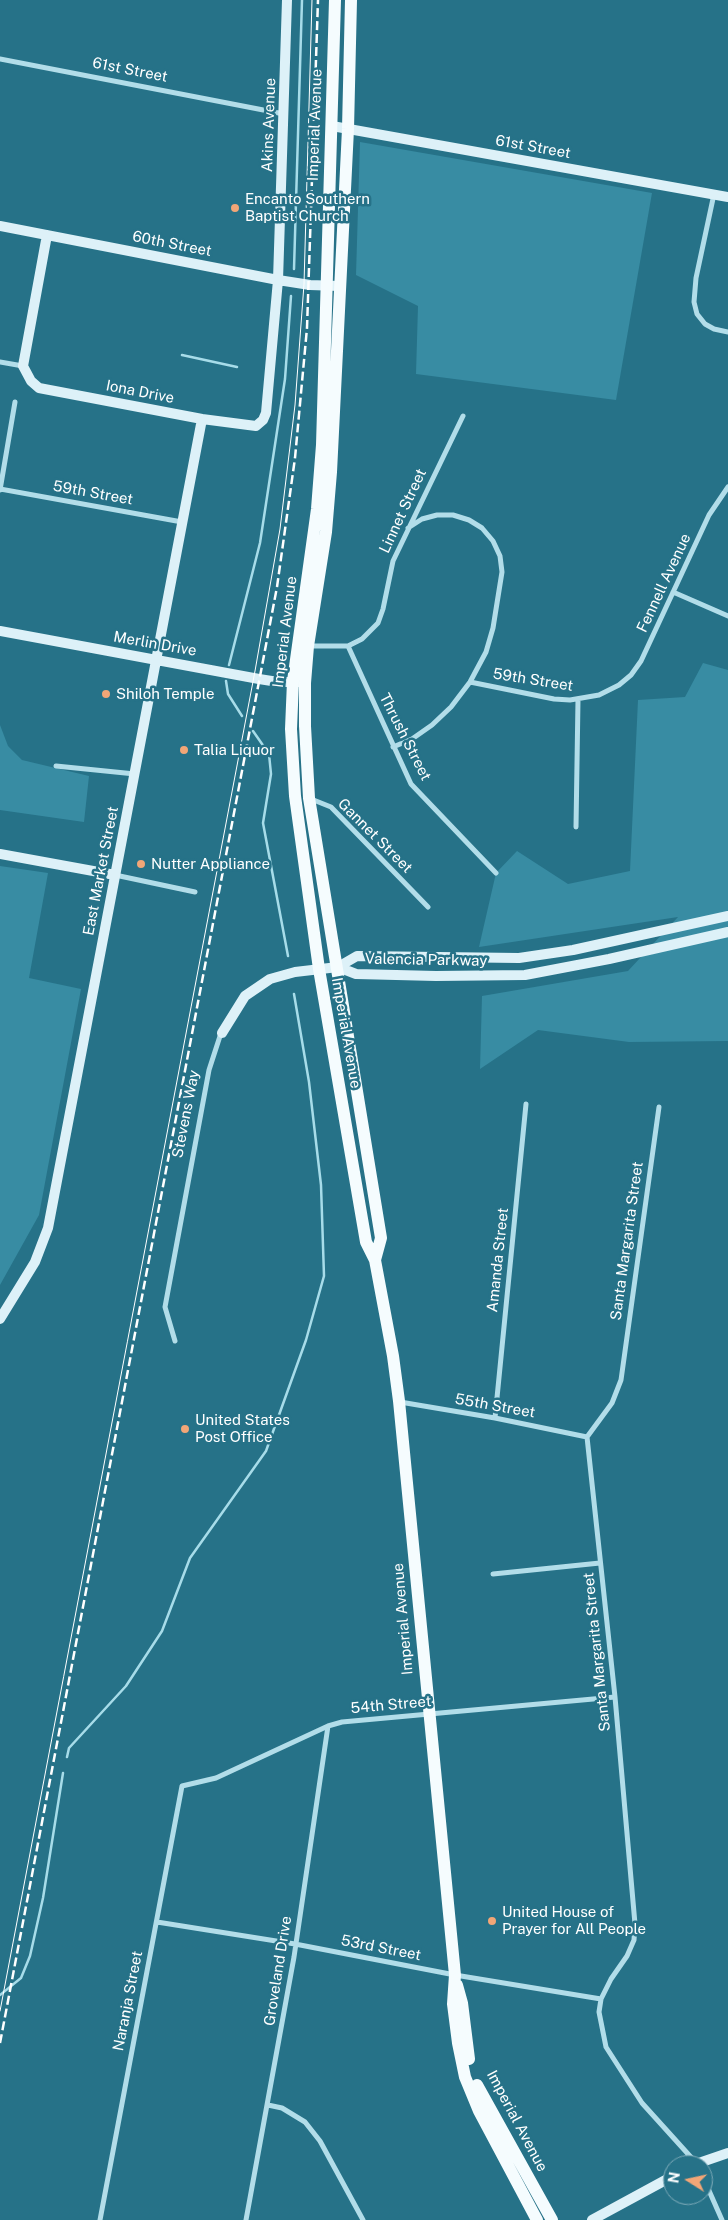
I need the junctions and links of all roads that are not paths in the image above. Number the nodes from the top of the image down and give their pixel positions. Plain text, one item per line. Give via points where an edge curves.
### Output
1 (287, 0) edge
2 (335, 0) edge
3 (351, 0) edge
4 (0, 59) edge
5 (284, 114) junction
6 (332, 126) junction
7 (348, 129) junction
8 (714, 194) junction
9 (728, 197) edge
10 (0, 226) edge
11 (47, 235) junction
12 (278, 280) junction
13 (333, 286) junction
14 (728, 332) edge
15 (0, 362) edge
16 (23, 366) junction
17 (266, 399) joint
18 (15, 402) dead end
19 (463, 416) dead end
20 (202, 419) junction
21 (728, 487) edge
22 (0, 489) edge
23 (182, 522) junction
24 (408, 528) junction
25 (674, 592) junction
26 (728, 616) edge
27 (0, 631) edge
28 (303, 645) junction
29 (348, 646) junction
30 (156, 659) junction
31 (299, 682) junction
32 (470, 682) junction
33 (619, 685) joint
34 (578, 700) junction
35 (393, 747) junction
36 (56, 766) dead end
37 (135, 774) junction
38 (295, 796) junction
39 (309, 798) junction
40 (576, 827) dead end
41 (0, 854) edge
42 (496, 873) dead end
43 (115, 876) junction
44 (195, 892) dead end
45 (428, 907) dead end
46 (728, 916) edge
47 (728, 932) edge
48 (338, 967) junction
49 (319, 969) junction
50 (222, 1032) joint
51 (526, 1104) dead end
52 (659, 1107) dead end
53 (375, 1260) junction
54 (0, 1319) edge
55 (175, 1341) dead end
56 (399, 1401) junction
57 (495, 1418) junction
58 (587, 1436) junction
59 (600, 1563) junction
60 (493, 1574) dead end
61 (615, 1697) junction
62 (429, 1714) junction
63 (328, 1726) junction
64 (182, 1786) joint
65 (156, 1922) junction
66 (295, 1944) junction
67 (455, 1975) junction
68 (601, 1999) junction
69 (268, 2105) junction
70 (728, 2153) edge
71 (688, 2155) edge
72 (713, 2158) edge
73 (663, 2181) edge
74 (713, 2199) edge
75 (100, 2220) edge
76 (246, 2220) edge
77 (363, 2220) edge
78 (537, 2220) edge
79 (552, 2220) edge
80 (592, 2220) edge
81 (722, 2220) edge

1 - 5 main road, Akins Avenue
2 - 6 main road, Imperial Avenue
3 - 7 main road, Imperial Avenue
4 - 5 street, 61st Street
5 - 12 main road, Akins Avenue
6 - 7 main road, 61st Street
6 - 13 main road, Imperial Avenue
7 - 8 main road, 61st Street
7 - 13 main road, Imperial Avenue
8 - 9 main road, 61st Street
8 - 14 street via 694,302 697,314 705,324
10 - 11 main road, 60th Street
11 - 12 main road, 60th Street
11 - 16 main road
12 - 13 main road, 60th Street
12 - 17 main road, Akins Avenue
13 - 28 main road, Imperial Avenue via 318,509
15 - 16 street
16 - 20 main road, Iona Drive via 39,388
17 - 20 main road, Iona Drive via 266,413 256,426
18 - 22 street
19 - 24 street, Linnet Street
20 - 23 main road, East Market Street
21 - 25 street, Fennell Avenue via 709,515
22 - 23 street, 59th Street
23 - 30 main road, East Market Street
24 - 29 street, Linnet Street via 393,561 378,623 362,639
24 - 32 street via 429,516 453,515 482,528 497,548 502,572 493,628 486,652
25 - 26 street
25 - 33 street, Fennell Avenue via 641,661
27 - 30 main road, Merlin Drive
28 - 29 street
28 - 31 main road, Imperial Avenue
29 - 35 street, Thrush Street
30 - 31 main road, Merlin Drive via 278,682
30 - 37 main road, East Market Street
31 - 38 main road, Imperial Avenue via 291,729
31 - 39 main road, Imperial Avenue
32 - 34 street, 59th Street via 554,699
32 - 35 street via 436,721 412,739
33 - 34 street, 59th Street via 599,695
34 - 40 street
35 - 42 street, Thrush Street via 412,784
36 - 37 street
37 - 43 main road, East Market Street
38 - 39 street, Gannet Street
38 - 49 main road, Imperial Avenue
39 - 45 street, Gannet Street via 331,807
39 - 48 main road, Imperial Avenue
41 - 43 main road
43 - 44 street
43 - 54 main road, East Market Street via 48,1228 35,1262
46 - 48 main road, Valencia Parkway via 573,950 519,958 357,956
47 - 48 main road, Valencia Parkway via 525,975 356,974
48 - 49 main road, Stevens Way
48 - 53 main road, Imperial Avenue via 381,1238
49 - 50 main road, Stevens Way via 270,979 246,996
49 - 53 main road, Imperial Avenue via 366,1242
50 - 55 street, Stevens Way via 209,1070 165,1307
51 - 57 street, Amanda Street
52 - 58 street, Santa Margarita Street via 620,1380 612,1403
53 - 56 main road, Imperial Avenue
56 - 57 street, 55th Street
56 - 62 main road, Imperial Avenue
57 - 58 street, 55th Street
58 - 59 street, Santa Margarita Street
59 - 60 street
59 - 61 street, Santa Margarita Street
61 - 62 street, 54th Street
61 - 68 street, Santa Margarita Street via 635,1924 628,1956
62 - 63 street, 54th Street
62 - 67 main road, Imperial Avenue
63 - 64 street, 54th Street via 216,1778
63 - 66 street, Groveland Drive
64 - 65 street, Naranja Street
65 - 66 street, 53rd Street
65 - 75 street, Naranja Street
66 - 67 street, 53rd Street
66 - 69 street, Groveland Drive
67 - 68 street, 53rd Street
67 - 78 main road, Imperial Avenue via 453,2004 465,2077 479,2111
67 - 79 main road, Imperial Avenue via 468,2053 480,2092
68 - 71 street, Santa Margarita Street via 600,2018 606,2047 642,2103
69 - 76 street, Groveland Drive
69 - 77 street via 282,2108 305,2122 320,2141
70 - 72 main road
73 - 80 main road
74 - 81 street

